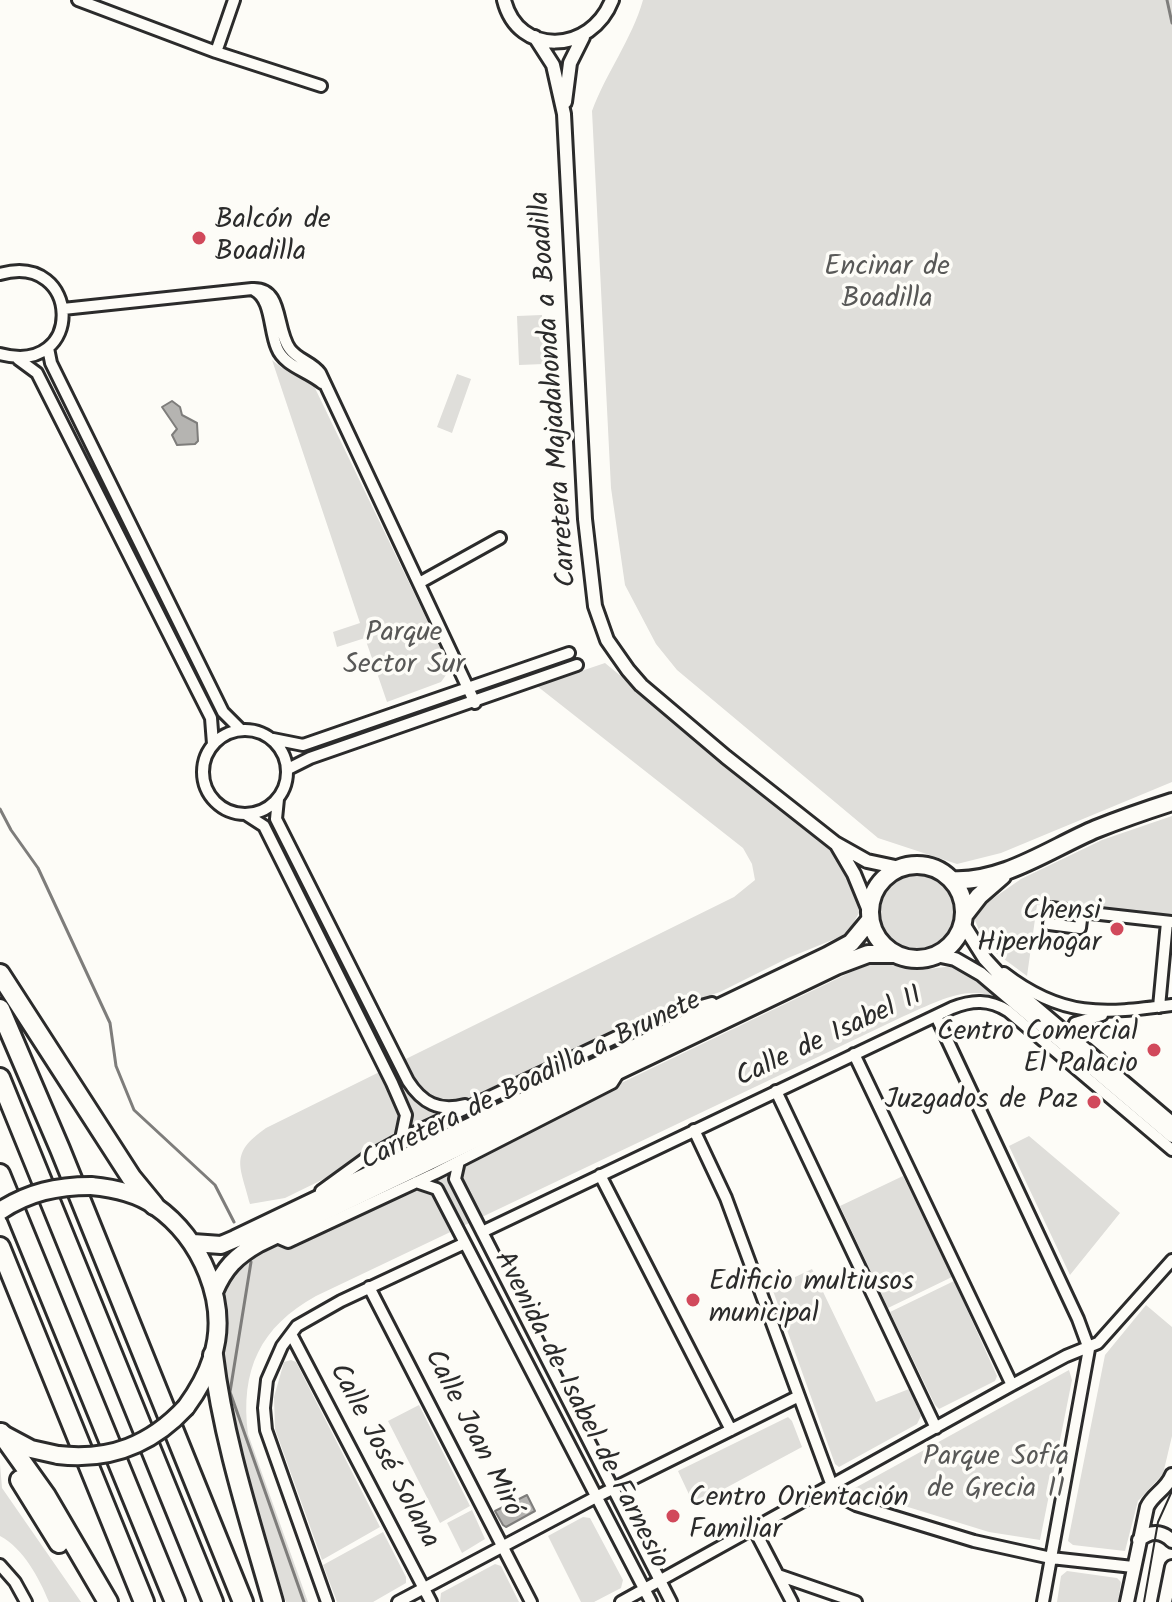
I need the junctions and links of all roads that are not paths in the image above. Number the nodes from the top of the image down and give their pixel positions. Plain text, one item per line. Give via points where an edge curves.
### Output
1 (78, 0) edge
2 (234, 0) edge
3 (504, 0) edge
4 (612, 0) edge
5 (535, 37) junction
6 (583, 37) junction
7 (216, 52) junction
8 (321, 86) dead end
9 (564, 114) junction
10 (0, 274) edge
11 (63, 309) junction
12 (48, 348) junction
13 (0, 354) edge
14 (18, 359) junction
15 (500, 538) dead end
16 (419, 583) junction
17 (569, 653) dead end
18 (577, 665) dead end
19 (468, 688) junction
20 (475, 703) junction
21 (240, 729) junction
22 (273, 739) junction
23 (213, 744) junction
24 (288, 769) junction
25 (278, 799) junction
26 (1172, 802) edge
27 (247, 815) junction
28 (835, 843) junction
29 (1018, 865) junction
30 (900, 868) junction
31 (952, 880) junction
32 (1082, 912) dead end
33 (870, 916) junction
34 (964, 919) junction
35 (1169, 922) edge
36 (978, 949) junction
37 (894, 954) junction
38 (936, 955) junction
39 (0, 974) edge
40 (789, 974) junction
41 (1172, 1005) edge
42 (1159, 1007) junction
43 (0, 1009) edge
44 (1124, 1011) junction
45 (936, 1016) junction
46 (1075, 1039) junction
47 (854, 1054) junction
48 (620, 1070) junction
49 (0, 1078) edge
50 (776, 1091) junction
51 (494, 1096) junction
52 (1172, 1123) edge
53 (694, 1130) junction
54 (1172, 1136) edge
55 (401, 1139) junction
56 (1172, 1150) edge
57 (459, 1161) junction
58 (0, 1174) edge
59 (600, 1175) junction
60 (416, 1182) junction
61 (154, 1205) junction
62 (298, 1207) junction
63 (0, 1211) edge
64 (482, 1232) junction
65 (274, 1236) junction
66 (193, 1243) junction
67 (465, 1243) junction
68 (0, 1247) edge
69 (1172, 1260) edge
70 (369, 1287) junction
71 (214, 1292) junction
72 (291, 1334) junction
73 (1089, 1349) junction
74 (213, 1355) junction
75 (1012, 1385) junction
76 (797, 1397) junction
77 (936, 1428) junction
78 (731, 1430) junction
79 (0, 1439) edge
80 (1172, 1475) edge
81 (830, 1486) junction
82 (614, 1489) junction
83 (596, 1497) junction
84 (754, 1529) junction
85 (1139, 1540) junction
86 (1172, 1541) edge
87 (502, 1547) junction
88 (1051, 1558) junction
89 (0, 1565) edge
90 (1133, 1567) junction
91 (1171, 1574) edge
92 (778, 1575) junction
93 (661, 1580) junction
94 (424, 1588) junction
95 (644, 1589) junction
96 (1130, 1600) edge
97 (26, 1602) edge
98 (95, 1602) edge
99 (108, 1602) edge
100 (144, 1602) edge
101 (175, 1602) edge
102 (213, 1602) edge
103 (243, 1602) edge
104 (273, 1602) edge
105 (327, 1602) edge
106 (398, 1602) edge
107 (431, 1602) edge
108 (531, 1602) edge
109 (621, 1602) edge
110 (651, 1602) edge
111 (671, 1602) edge
112 (792, 1602) edge
113 (856, 1602) edge
114 (1043, 1602) edge
115 (1165, 1602) edge

1 - 7 street
2 - 7 street
3 - 5 street, Carretera Majadahonda a Boadilla via 512,19
4 - 6 street via 597,27
5 - 6 street via 550,42
5 - 9 street, Carretera Majadahonda a Boadilla via 553,65
6 - 9 street, Carretera Majadahonda a Boadilla via 570,63
7 - 8 street
9 - 28 street, Carretera Majadahonda a Boadilla via 585,519 590,581 605,635 641,685
10 - 11 street via 14,270 41,276
11 - 12 street via 57,337
11 - 16 street via 261,288 274,298 286,345 317,369
12 - 14 street
12 - 21 street via 223,712
13 - 14 street
14 - 23 street via 37,373 65,428 211,718
15 - 16 street
16 - 19 street
17 - 19 street
18 - 20 street
19 - 20 street
19 - 22 street via 303,745
20 - 24 street
21 - 22 street
21 - 23 street
22 - 24 street
23 - 27 street via 202,774 207,791 231,813
24 - 25 street
25 - 27 street
25 - 51 street via 276,819 416,1094 438,1107
26 - 29 main road
27 - 55 street via 264,826 392,1083 406,1115
28 - 30 street, Carretera Majadahonda a Boadilla via 867,861
28 - 33 street, Carretera Majadahonda a Boadilla
29 - 31 main road via 979,879
29 - 34 main road via 993,882
30 - 31 main road via 932,867
30 - 33 main road via 876,889
31 - 34 main road via 962,896
32 - 35 street
33 - 37 main road via 878,939
33 - 40 main road, Carretera de Boadilla a Brunete via 851,943
34 - 36 street
34 - 38 main road via 950,946
35 - 42 street
36 - 44 street via 1041,999 1080,1009
36 - 46 street via 1007,983
37 - 38 main road via 915,959
37 - 48 main road, Carretera de Boadilla a Brunete via 868,954 836,966
38 - 54 street via 981,974
39 - 61 highway
40 - 51 street via 662,1017
40 - 62 main road, Carretera de Boadilla a Brunete
41 - 42 street
42 - 44 street
43 - 103 highway
44 - 46 street via 1078,1021 1072,1030
45 - 47 street, Calle de Isabel II
45 - 56 street, Calle de Isabel II via 974,1001 999,1005
45 - 73 street
46 - 52 street
47 - 50 street, Calle de Isabel II
47 - 75 street
48 - 57 street via 612,1083
48 - 65 main road, Carretera de Boadilla a Brunete
49 - 102 highway
50 - 53 street, Calle de Isabel II
50 - 77 street
51 - 55 street
53 - 59 street, Calle de Isabel II
53 - 76 street via 726,1198
55 - 62 street
57 - 60 street
57 - 64 street, Avenida de Isabel de Farnesio via 455,1179
58 - 101 highway
59 - 64 street, Calle de Isabel II
59 - 78 street
60 - 65 street via 288,1242
60 - 67 street, Avenida de Isabel de Farnesio via 437,1189
61 - 63 main road, bridge via 112,1188 62,1186
61 - 66 main road
62 - 66 main road, Carretera de Boadilla a Brunete via 221,1245
64 - 82 street, Avenida de Isabel de Farnesio
65 - 71 main road, Carretera de Boadilla a Brunete via 237,1256
66 - 71 main road
67 - 70 street
67 - 83 street, Avenida de Isabel de Farnesio
68 - 100 highway
69 - 73 street via 1111,1332
70 - 72 street via 306,1319
70 - 87 street, Calle Joan Miró
71 - 74 main road
72 - 94 street, Calle José Solana
72 - 105 street via 267,1380 266,1430
73 - 75 street
73 - 88 street
74 - 79 main road, bridge via 186,1407 172,1423 134,1447 96,1457 58,1455
74 - 104 highway via 243,1497
75 - 77 street
76 - 78 street
76 - 81 street
77 - 81 street
78 - 82 street
79 - 98 highway
79 - 99 highway via 46,1496
80 - 85 street via 1150,1500
81 - 84 street
81 - 88 street via 856,1505
82 - 83 street
82 - 93 street, Avenida de Isabel de Farnesio
83 - 87 street
83 - 95 street, Avenida de Isabel de Farnesio
84 - 92 street
84 - 93 street
85 - 86 street via 1156,1533
85 - 90 street
87 - 94 street
87 - 108 street, Calle Joan Miró
88 - 90 street
88 - 114 street
89 - 97 street
90 - 96 street
91 - 115 street
92 - 112 street
92 - 113 street
93 - 95 street
93 - 111 street, Avenida de Isabel de Farnesio
94 - 106 street
94 - 107 street, Calle José Solana
95 - 109 street
95 - 110 street, Avenida de Isabel de Farnesio

